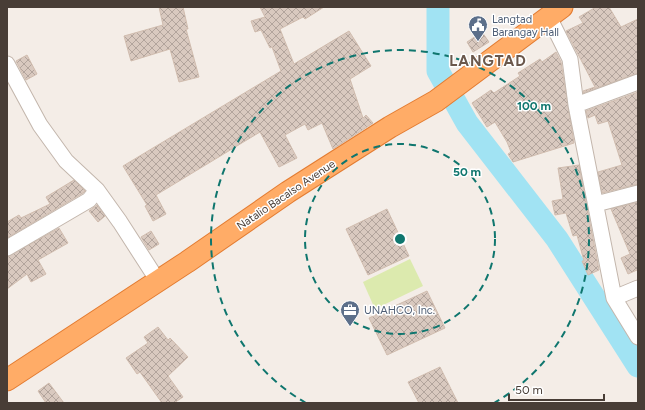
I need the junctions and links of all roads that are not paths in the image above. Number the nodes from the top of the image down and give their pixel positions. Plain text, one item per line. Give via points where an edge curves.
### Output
1 (555, 12) edge
2 (7, 64) edge
3 (638, 82) edge
4 (576, 105) junction
5 (97, 190) junction
6 (638, 193) edge
7 (596, 204) junction
8 (7, 248) edge
9 (158, 281) junction
10 (638, 288) edge
11 (614, 298) junction
12 (638, 338) edge
13 (7, 380) edge

1 - 4 street via 570,59
1 - 9 highway, Natalio Bacalso Avenue via 436,101 288,192
2 - 5 street via 40,125 66,161
3 - 4 street
4 - 7 street
5 - 8 street via 89,200
5 - 9 street
6 - 7 street
7 - 11 street
9 - 13 highway, Natalio Bacalso Avenue
10 - 11 street
11 - 12 street

